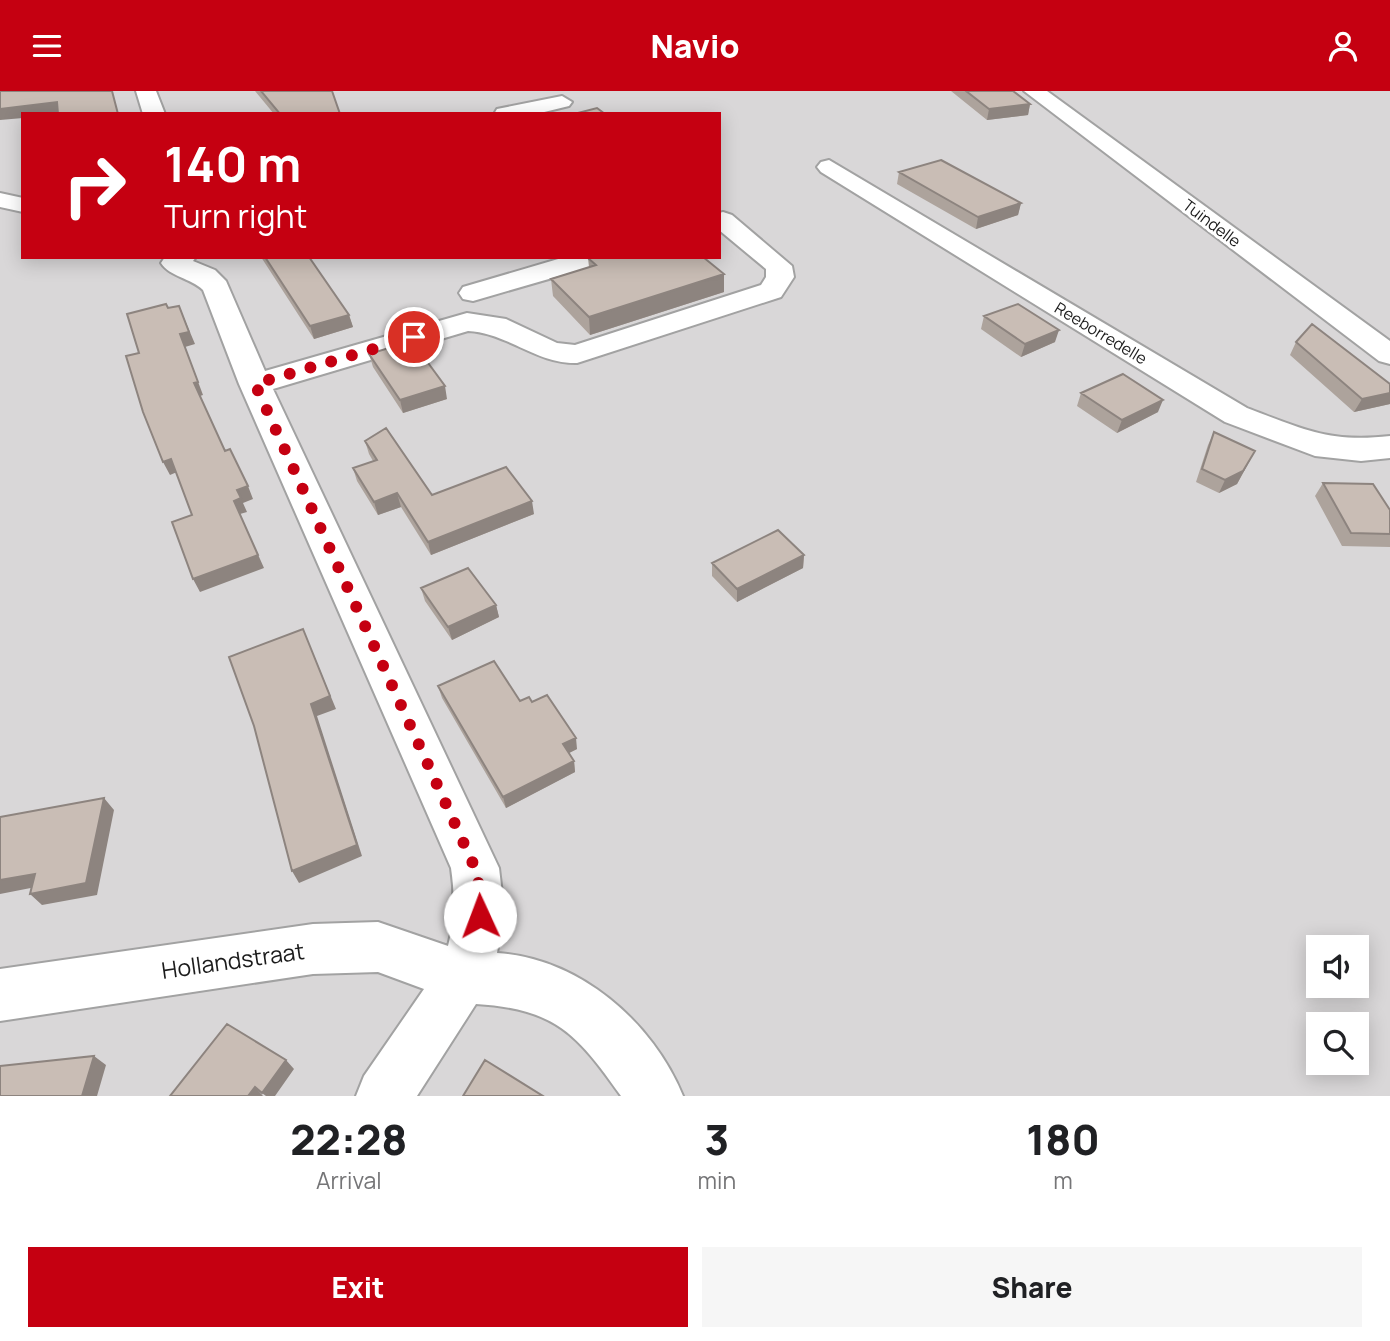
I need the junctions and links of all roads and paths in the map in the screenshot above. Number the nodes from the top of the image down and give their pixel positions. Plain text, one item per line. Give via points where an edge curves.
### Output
1 (146, 91) edge
2 (1034, 91) edge
3 (562, 102) dead end
4 (153, 112) edge
5 (514, 112) edge
6 (829, 167) dead end
7 (0, 200) edge
8 (21, 205) edge
9 (721, 220) edge
10 (173, 259) edge
11 (588, 259) edge
12 (473, 293) dead end
13 (1390, 355) edge
14 (255, 384) junction
15 (1390, 447) edge
16 (463, 977) junction
17 (0, 995) edge
18 (384, 1096) edge
19 (655, 1096) edge

1 - 4 street
2 - 13 street, Tuindelle
3 - 5 street
6 - 15 street, Reeborredelle via 1236,415 1315,446
7 - 8 street
9 - 14 street via 779,266 780,277 771,291 577,354 537,348 497,325 467,321
10 - 14 street via 216,287
11 - 12 street
14 - 16 street via 475,868 481,895 479,938
16 - 17 street, Hollandstraat via 378,947 313,949
16 - 18 street
16 - 19 street, Hollandstraat via 514,980 569,1000 605,1028

